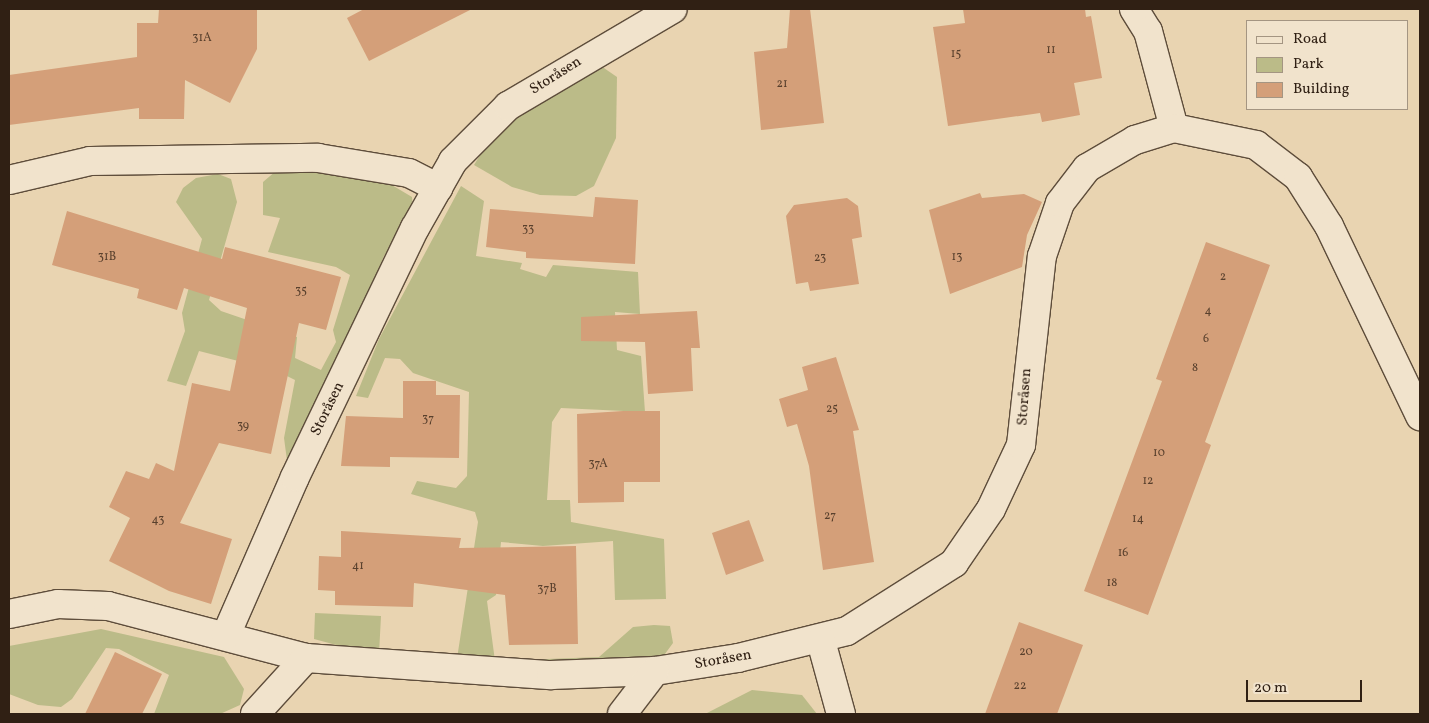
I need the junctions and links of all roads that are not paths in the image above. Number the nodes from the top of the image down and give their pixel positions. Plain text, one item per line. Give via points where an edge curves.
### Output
1 (673, 9) edge
2 (1134, 9) edge
3 (1174, 128) junction
4 (9, 180) edge
5 (438, 188) junction
6 (1420, 416) edge
7 (9, 614) edge
8 (226, 635) junction
9 (820, 641) junction
10 (306, 658) junction
11 (655, 671) junction
12 (255, 714) edge
13 (622, 714) edge
14 (841, 714) edge

1 - 5 street, Storåsen via 508,106 465,145
2 - 3 street via 1148,31
3 - 6 street, Storåsen via 1256,145 1298,177 1329,226
3 - 9 street, Storåsen via 1135,140 1087,168 1060,203 1042,256 1021,445 992,509 954,563 847,631
4 - 5 street via 90,161 318,158 409,173
5 - 8 street, Storåsen via 284,500
7 - 8 street, Storåsen via 58,604 108,606
8 - 10 street, Storåsen
9 - 11 street, Storåsen
9 - 14 street
10 - 11 street, Storåsen via 551,674
10 - 12 street
11 - 13 street

